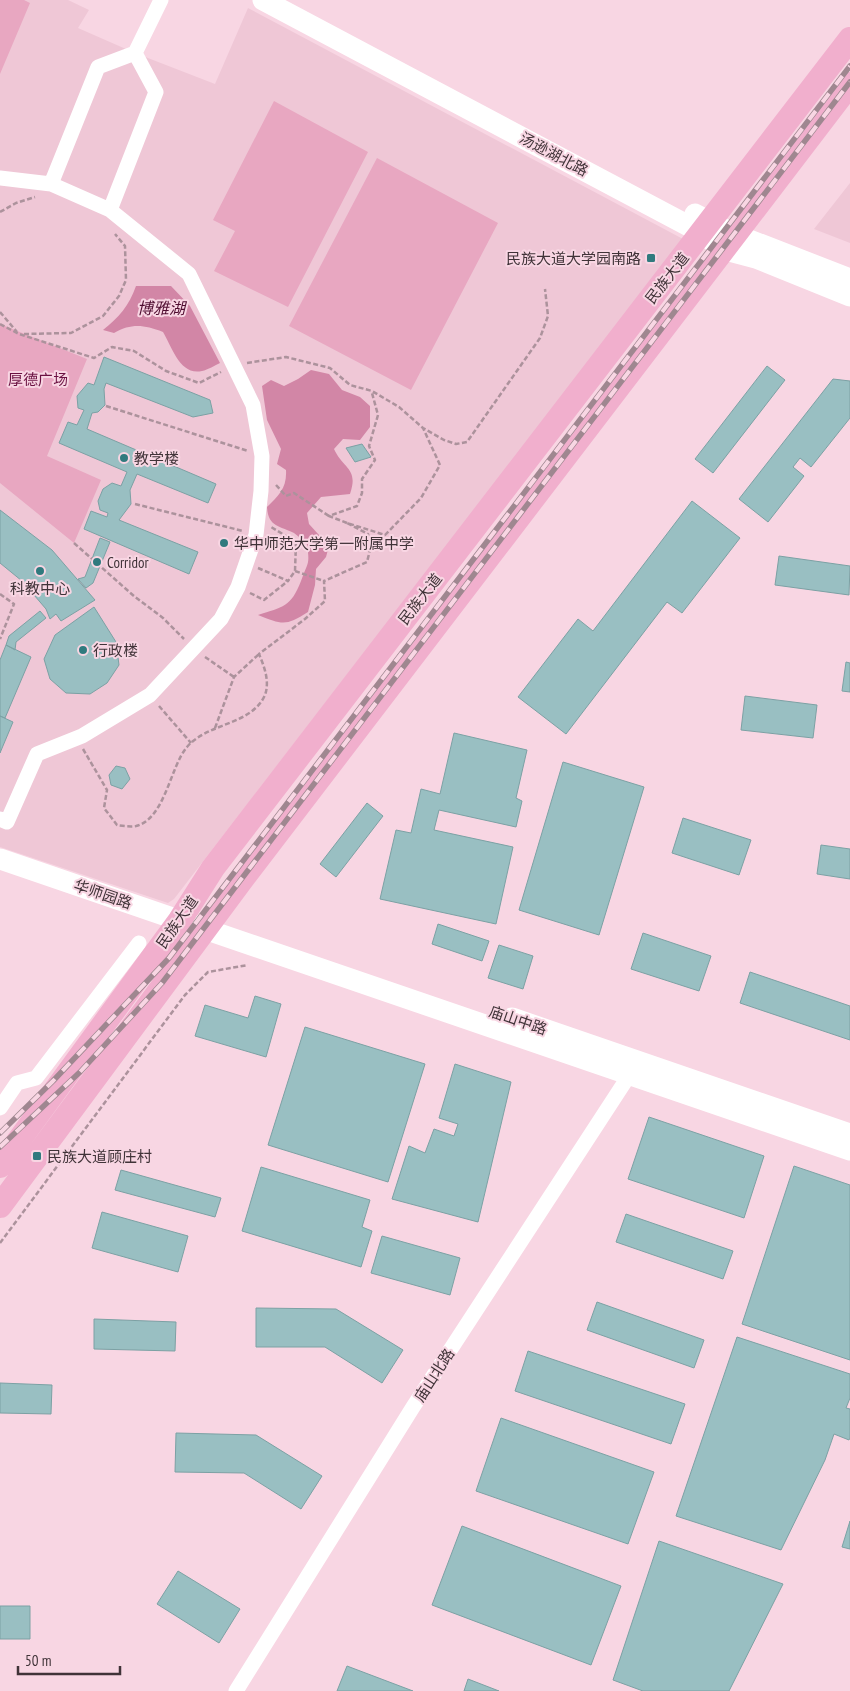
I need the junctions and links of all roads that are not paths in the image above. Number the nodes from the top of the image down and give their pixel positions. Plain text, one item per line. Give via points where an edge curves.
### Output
1 (162, 0) edge
2 (263, 0) edge
3 (285, 0) edge
4 (850, 39) edge
5 (134, 54) junction
6 (850, 84) edge
7 (0, 178) edge
8 (47, 190) junction
9 (110, 210) junction
10 (706, 227) junction
11 (728, 241) junction
12 (850, 279) edge
13 (850, 296) edge
14 (0, 819) edge
15 (0, 859) edge
16 (182, 916) junction
17 (211, 923) junction
18 (139, 943) dead end
19 (632, 1067) junction
20 (0, 1108) edge
21 (850, 1134) edge
22 (850, 1150) edge
23 (0, 1166) edge
24 (0, 1206) edge
25 (236, 1691) edge

1 - 5 street
2 - 10 street, 汤逊湖北路
3 - 10 street, 汤逊湖北路
4 - 10 main road, 民族大道
5 - 8 street via 98,67
5 - 9 street via 156,92
6 - 11 main road, 民族大道
7 - 8 street
8 - 9 street
9 - 14 street via 189,274 235,365 253,406 262,456 256,535 248,563 221,619 150,695 82,736 37,754 7,822
10 - 11 street, 汤逊湖北路
10 - 16 main road, 民族大道 via 213,868
11 - 12 street, 汤逊湖北路
11 - 13 street, 汤逊湖北路 via 756,258
11 - 17 main road, 民族大道
15 - 16 street, 华师园路
16 - 17 street, 华师园路
16 - 23 main road, 民族大道
17 - 19 street, 庙山中路
17 - 24 main road, 民族大道
18 - 20 street via 36,1078 18,1083
19 - 21 street, 庙山中路
19 - 22 street, 庙山中路
19 - 25 street, 庙山北路 via 408,1415

